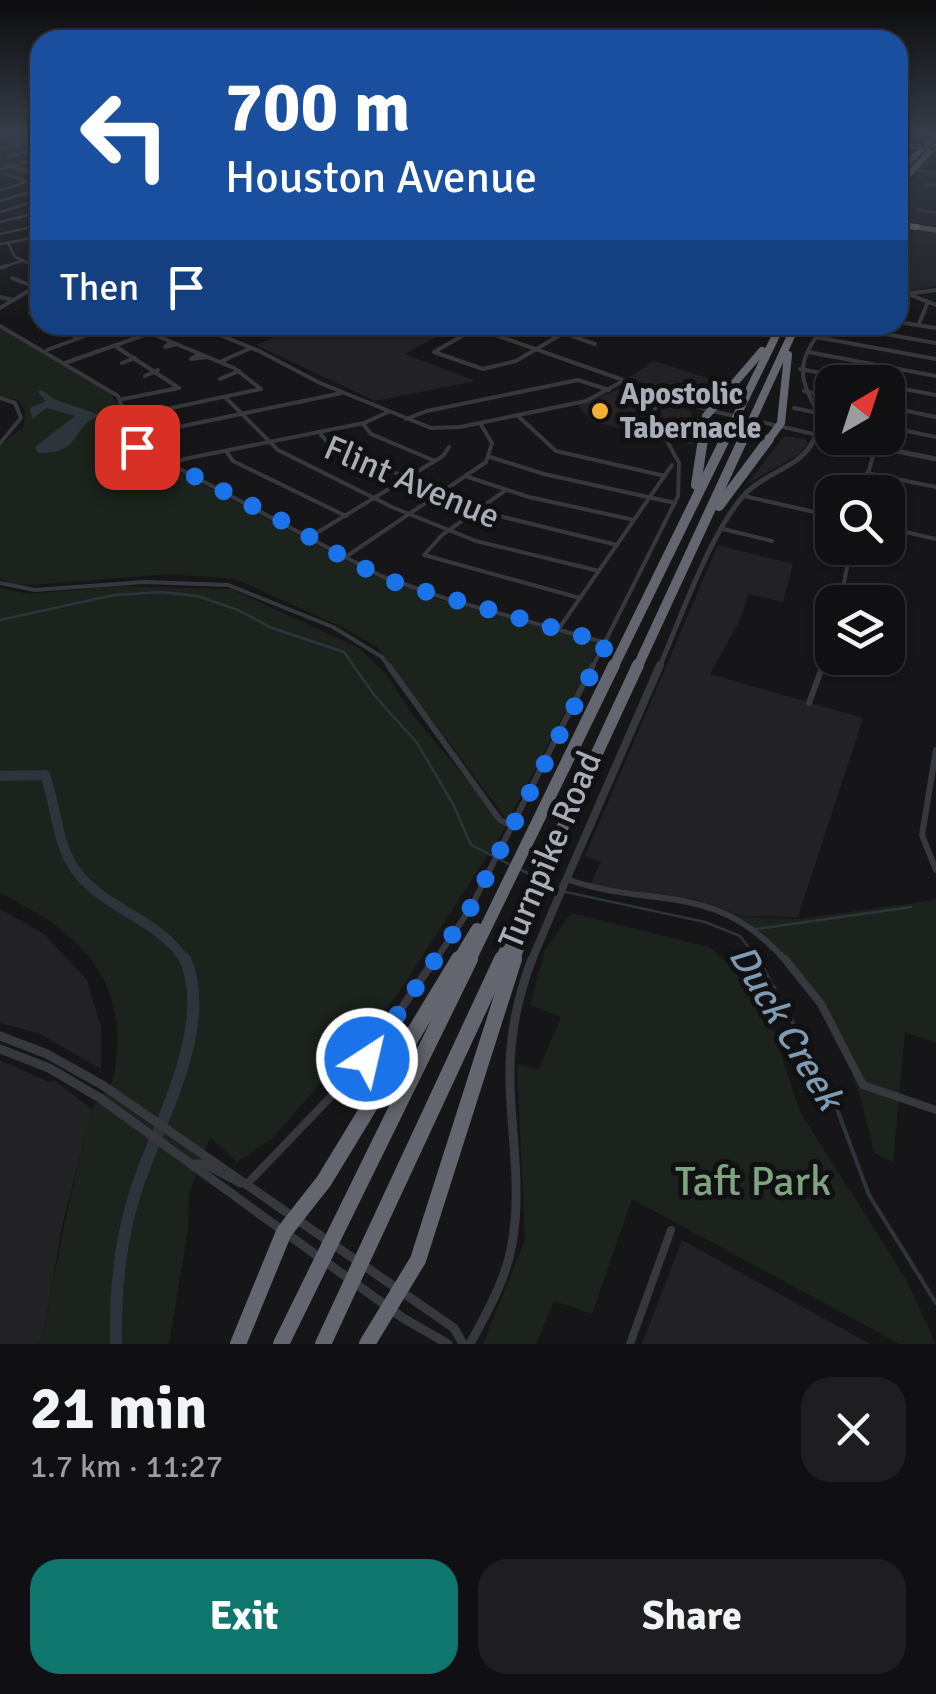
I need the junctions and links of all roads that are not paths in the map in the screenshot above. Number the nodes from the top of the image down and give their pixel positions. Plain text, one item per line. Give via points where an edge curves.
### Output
1 (30, 204) edge
2 (917, 210) dead end
3 (0, 212) edge
4 (936, 213) edge
5 (30, 214) edge
6 (0, 222) edge
7 (908, 224) edge
8 (908, 225) edge
9 (30, 227) edge
10 (917, 227) joint
11 (934, 229) edge
12 (0, 234) edge
13 (30, 239) edge
14 (0, 244) edge
15 (8, 244) junction
16 (22, 260) junction
17 (30, 264) edge
18 (0, 268) edge
19 (12, 278) dead end
20 (30, 283) edge
21 (30, 290) edge
22 (936, 290) edge
23 (910, 295) joint
24 (0, 297) edge
25 (13, 300) junction
26 (927, 304) junction
27 (936, 305) edge
28 (0, 308) edge
29 (908, 324) edge
30 (0, 326) edge
31 (919, 326) junction
32 (936, 328) edge
33 (72, 335) edge
34 (89, 335) edge
35 (142, 335) edge
36 (152, 335) edge
37 (221, 335) edge
38 (463, 335) edge
39 (495, 335) edge
40 (504, 335) edge
41 (560, 335) edge
42 (569, 335) edge
43 (776, 335) edge
44 (791, 335) edge
45 (891, 335) edge
46 (501, 337) junction
47 (816, 337) joint
48 (79, 339) junction
49 (774, 340) junction
50 (788, 342) junction
51 (936, 343) edge
52 (595, 344) dead end
53 (114, 346) junction
54 (252, 348) junction
55 (536, 349) junction
56 (45, 351) junction
57 (808, 352) junction
58 (200, 354) junction
59 (207, 357) junction
60 (135, 358) junction
61 (936, 359) edge
62 (122, 362) dead end
63 (220, 362) junction
64 (65, 363) junction
65 (878, 365) edge
66 (158, 370) junction
67 (800, 370) junction
68 (905, 370) edge
69 (239, 371) junction
70 (815, 373) edge
71 (145, 376) dead end
72 (936, 376) edge
73 (220, 379) dead end
74 (624, 380) junction
75 (650, 389) junction
76 (905, 389) edge
77 (609, 390) junction
78 (662, 391) junction
79 (804, 391) junction
80 (342, 392) junction
81 (815, 393) edge
82 (936, 395) edge
83 (668, 397) junction
84 (0, 398) edge
85 (226, 398) junction
86 (684, 398) junction
87 (121, 399) junction
88 (794, 408) dead end
89 (815, 408) edge
90 (712, 410) junction
91 (905, 411) edge
92 (388, 412) junction
93 (815, 412) edge
94 (243, 415) junction
95 (517, 415) junction
96 (130, 417) junction
97 (936, 417) edge
98 (406, 419) junction
99 (480, 423) junction
100 (362, 424) junction
101 (749, 426) joint
102 (778, 426) junction
103 (905, 430) edge
104 (319, 432) junction
105 (815, 434) edge
106 (936, 436) edge
107 (129, 437) junction
108 (815, 440) edge
109 (269, 442) junction
110 (0, 443) edge
111 (449, 446) dead end
112 (226, 450) junction
113 (905, 452) edge
114 (872, 455) edge
115 (490, 458) junction
116 (936, 459) edge
117 (434, 461) junction
118 (173, 465) junction
119 (672, 466) dead end
120 (867, 473) joint
121 (468, 476) junction
122 (665, 476) junction
123 (407, 478) junction
124 (936, 488) edge
125 (506, 490) junction
126 (744, 496) junction
127 (378, 497) junction
128 (650, 497) junction
129 (675, 504) junction
130 (477, 510) junction
131 (815, 512) edge
132 (409, 515) junction
133 (346, 516) junction
134 (686, 518) junction
135 (634, 520) junction
136 (703, 523) junction
137 (722, 529) junction
138 (448, 532) junction
139 (905, 532) edge
140 (309, 537) junction
141 (772, 540) dead end
142 (936, 540) edge
143 (617, 545) junction
144 (344, 558) junction
145 (599, 571) junction
146 (0, 583) edge
147 (580, 598) junction
148 (559, 628) junction
149 (607, 643) junction
150 (819, 675) edge
151 (809, 702) dead end
152 (936, 750) edge
153 (514, 826) junction
154 (544, 866) joint
155 (936, 870) edge
156 (566, 880) junction
157 (532, 895) junction
158 (496, 907) junction
159 (0, 1036) edge
160 (0, 1049) edge
161 (936, 1110) edge
162 (194, 1164) junction
163 (247, 1184) junction
164 (289, 1226) junction
165 (671, 1230) dead end
166 (393, 1300) junction
167 (238, 1344) edge
168 (280, 1344) edge
169 (323, 1344) edge
170 (367, 1344) edge
171 (448, 1344) edge
172 (467, 1344) edge
173 (630, 1344) edge

1 - 3 street
2 - 4 street
5 - 6 street
7 - 11 main road
8 - 10 highway
9 - 12 street
10 - 11 main road
13 - 15 street
14 - 15 street
15 - 16 street
16 - 17 street
16 - 18 street
19 - 20 street
21 - 25 street
22 - 23 street
23 - 26 street
24 - 25 street
25 - 28 street
26 - 27 street
26 - 31 street
29 - 31 street
30 - 56 street
31 - 32 street
33 - 48 street
34 - 48 street
35 - 53 street
36 - 58 street
37 - 54 street
38 - 55 street via 434,351 480,369
39 - 46 street
40 - 46 street
41 - 55 street
42 - 52 street
43 - 49 highway
44 - 50 highway
45 - 51 street
46 - 55 street
47 - 57 street
47 - 61 street
48 - 56 street
49 - 90 highway
49 - 134 highway
50 - 101 highway
50 - 102 highway
53 - 60 street
53 - 64 street
54 - 63 street
54 - 80 street
55 - 74 street
56 - 64 street
57 - 65 street
57 - 67 street
58 - 59 street
58 - 59 street via 192,361
59 - 63 street
60 - 62 street
60 - 66 street
63 - 69 street
64 - 87 street
66 - 71 street
66 - 87 street via 179,388
67 - 70 street
67 - 79 street
68 - 72 street
69 - 73 street
69 - 85 street via 261,390
74 - 75 street
74 - 77 street
75 - 78 street
75 - 83 street
76 - 82 street
77 - 95 street
77 - 98 street via 578,380
78 - 83 street
78 - 86 street
79 - 81 street
79 - 89 street
80 - 92 street
80 - 94 street
83 - 86 street
83 - 90 street
83 - 129 street via 653,415 682,465
84 - 110 street via 17,404 21,418
85 - 94 street, Flint Avenue
85 - 96 street
86 - 90 street
87 - 96 street
88 - 93 street
90 - 102 street
90 - 134 highway
91 - 97 street
92 - 98 street
92 - 100 street
94 - 107 street
94 - 109 street, Flint Avenue
95 - 99 street
95 - 122 street via 556,451
96 - 107 street
98 - 99 street via 439,429
99 - 115 street via 492,441
100 - 104 street
100 - 117 street
101 - 136 highway
102 - 105 street
102 - 136 highway
103 - 106 street
104 - 109 street
104 - 123 street via 327,442
107 - 118 street
108 - 126 street, Turnpike Road
109 - 112 street
109 - 127 street, Flint Avenue
111 - 117 street
112 - 118 street
112 - 133 street via 233,461
113 - 116 street
114 - 120 street
115 - 121 street
115 - 128 street
117 - 123 street
118 - 140 street
119 - 122 street
120 - 124 street
121 - 125 street
121 - 132 street
122 - 128 street
123 - 127 street
125 - 130 street
125 - 135 street
126 - 131 street
126 - 137 street, Turnpike Road
127 - 132 street, Flint Avenue
127 - 133 street
128 - 129 street
128 - 135 street
129 - 149 street
130 - 138 street
130 - 143 street
132 - 138 street, Flint Avenue
132 - 144 street
133 - 140 street
134 - 158 highway
135 - 143 street
136 - 154 highway
137 - 141 street
137 - 156 street, Turnpike Road
138 - 145 street, Flint Avenue
138 - 147 street via 423,554
139 - 142 street
140 - 144 street
143 - 145 street
144 - 148 street via 430,594
145 - 147 street
146 - 153 street via 35,590 222,584 334,626 382,656 500,820
147 - 148 street
148 - 149 street
149 - 153 street
150 - 151 street
152 - 155 street via 922,835
153 - 163 street via 467,914 367,1059
154 - 157 highway
156 - 161 street via 698,902 745,925 808,985 864,1085
156 - 172 street, Turnpike Road via 529,970 512,1038 513,1243 494,1302
157 - 166 highway via 532,912 418,1260
157 - 169 highway
158 - 164 highway
158 - 168 highway
159 - 163 street via 60,1060
160 - 162 street via 49,1068
162 - 163 street
162 - 164 street
163 - 164 street
164 - 166 street
164 - 166 street
164 - 167 highway
165 - 173 street
166 - 170 highway
166 - 171 street
166 - 172 street via 454,1328

